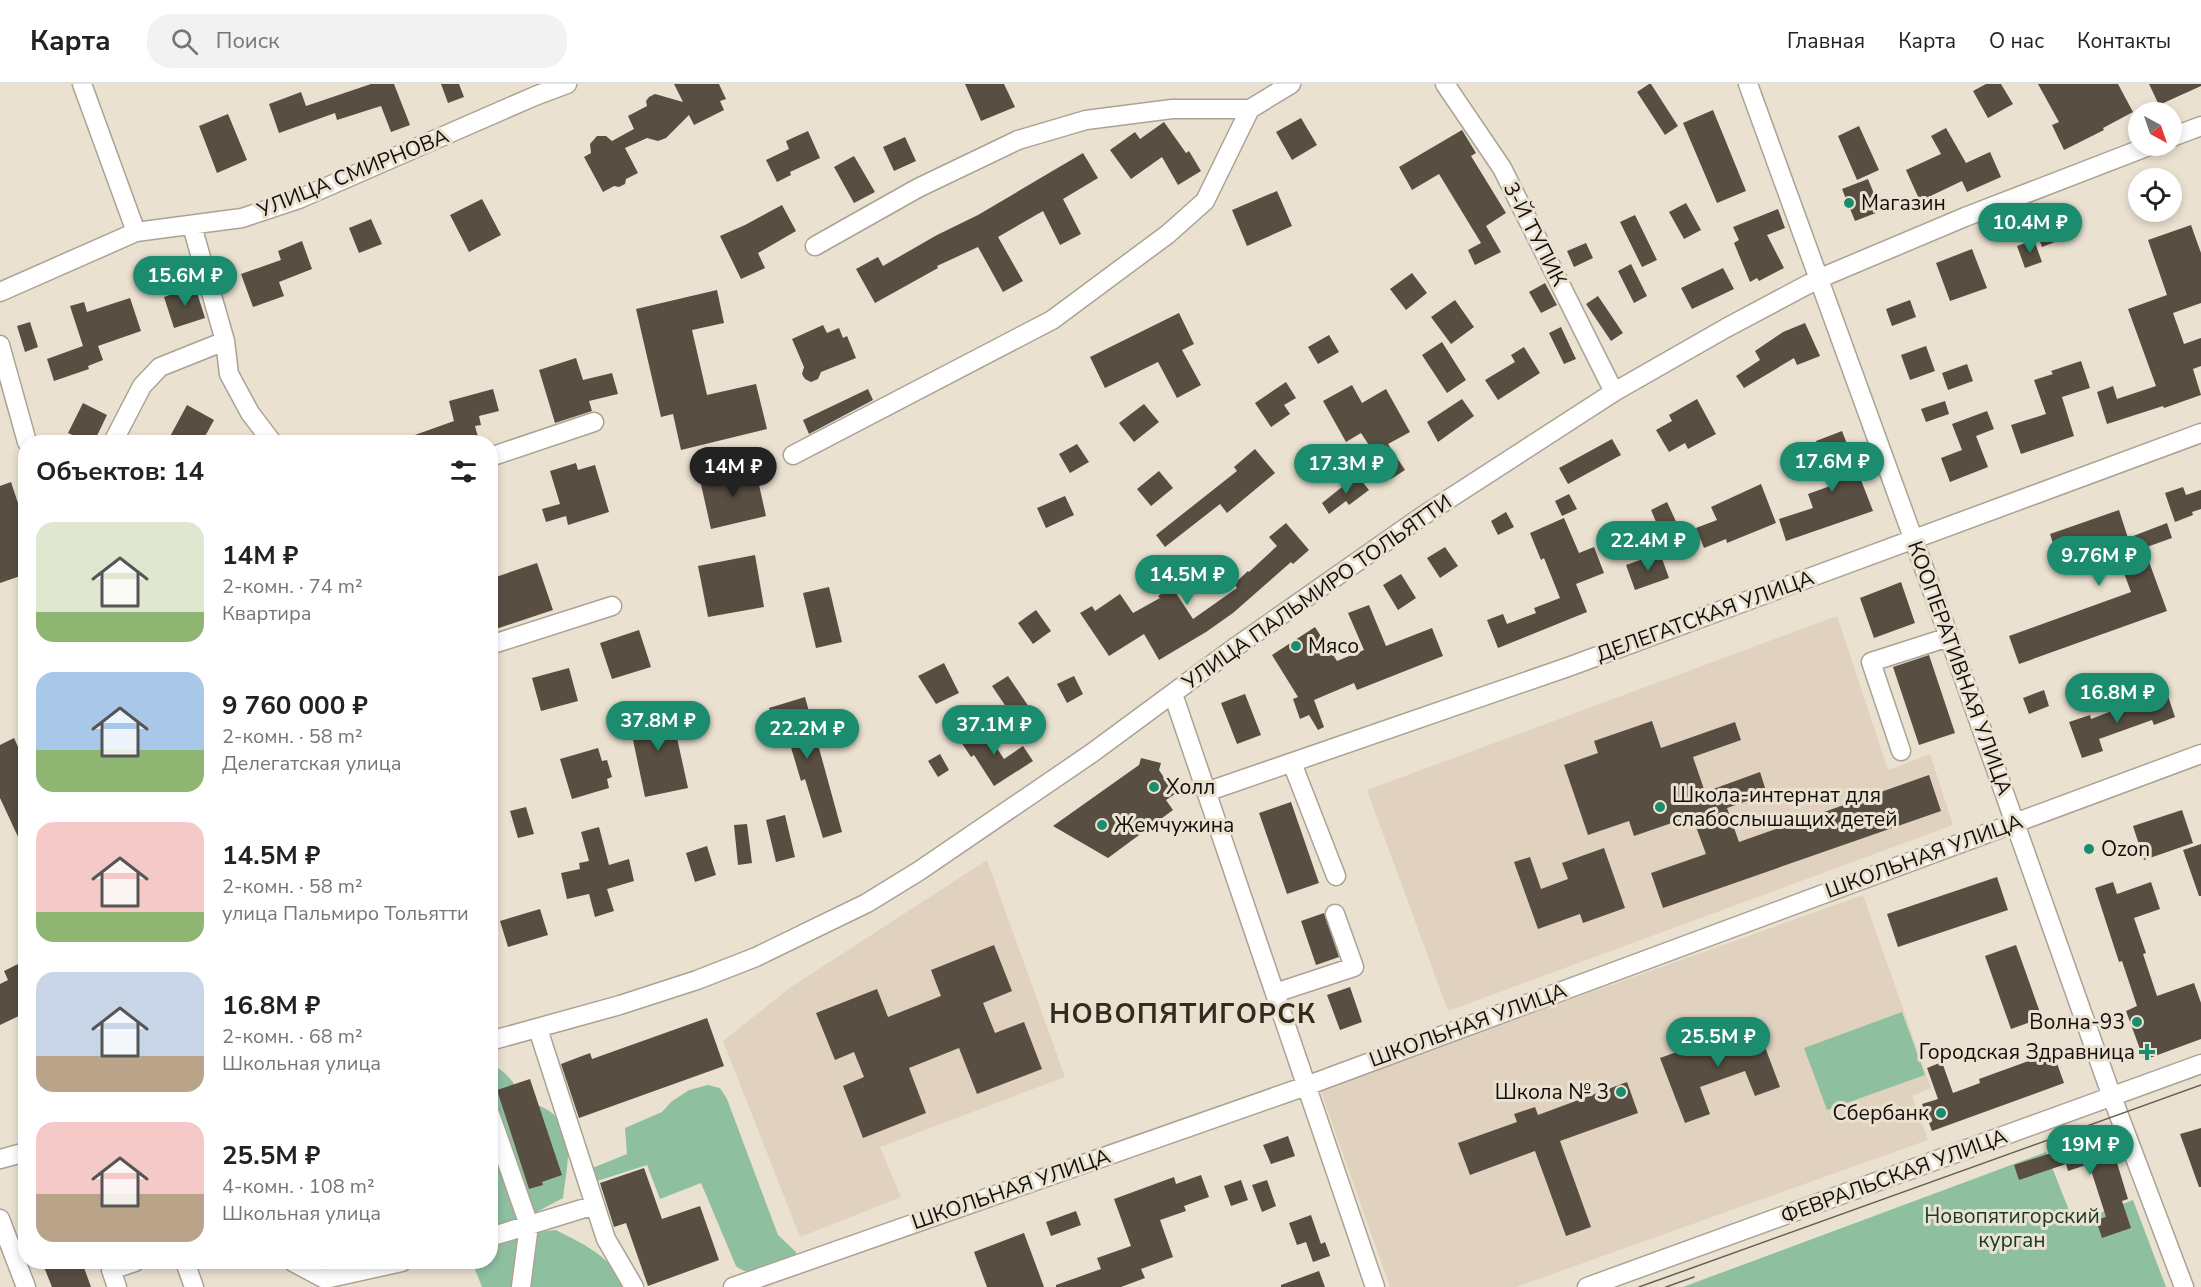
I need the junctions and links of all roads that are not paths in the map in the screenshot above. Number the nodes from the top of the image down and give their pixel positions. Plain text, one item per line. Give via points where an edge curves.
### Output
1 (82, 84) edge
2 (567, 84) edge
3 (1291, 84) edge
4 (1445, 84) edge
5 (1748, 84) edge
6 (1250, 109) junction
7 (2201, 126) edge
8 (2182, 133) edge
9 (2128, 154) edge
10 (192, 226) junction
11 (136, 232) junction
12 (815, 246) dead end
13 (1818, 279) junction
14 (0, 292) edge
15 (225, 341) junction
16 (0, 345) edge
17 (1614, 392) junction
18 (594, 422) dead end
19 (2201, 433) edge
20 (25, 435) edge
21 (117, 435) edge
22 (266, 435) edge
23 (498, 455) edge
24 (793, 455) dead end
25 (1914, 538) junction
26 (612, 606) dead end
27 (1949, 637) junction
28 (498, 642) edge
29 (1173, 694) junction
30 (1901, 751) dead end
31 (2201, 754) edge
32 (1292, 763) junction
33 (1206, 792) junction
34 (2015, 822) junction
35 (1336, 876) dead end
36 (1335, 914) dead end
37 (1275, 993) junction
38 (538, 1029) junction
39 (498, 1039) edge
40 (2201, 1064) edge
41 (1306, 1086) junction
42 (2112, 1097) junction
43 (498, 1137) edge
44 (18, 1154) edge
45 (0, 1159) edge
46 (595, 1205) junction
47 (0, 1219) edge
48 (529, 1224) junction
49 (498, 1234) edge
50 (18, 1266) edge
51 (19, 1269) edge
52 (114, 1269) edge
53 (188, 1269) edge
54 (306, 1269) edge
55 (370, 1269) edge
56 (26, 1287) edge
57 (117, 1287) edge
58 (194, 1287) edge
59 (521, 1287) edge
60 (634, 1287) edge
61 (732, 1287) edge
62 (1375, 1287) edge
63 (1587, 1287) edge
64 (2184, 1287) edge

1 - 11 street
2 - 10 street, УЛИЦА СМИРНОВА via 299,199 242,218
3 - 6 street
4 - 17 street, 3-Й ТУПИК via 1502,168
5 - 13 street, КООПЕРАТИВНАЯ УЛИЦА
6 - 12 street via 1172,109 1086,120 1018,140
6 - 24 street via 1205,201 1168,234 1052,320
7 - 8 street
9 - 13 street, УЛИЦА ПАЛЬМИРО ТОЛЬЯТТИ
10 - 11 street, УЛИЦА СМИРНОВА
10 - 15 street
11 - 14 street, УЛИЦА СМИРНОВА
13 - 17 street, УЛИЦА ПАЛЬМИРО ТОЛЬЯТТИ
13 - 25 street, КООПЕРАТИВНАЯ УЛИЦА
15 - 21 street via 160,367 142,386
15 - 22 street via 229,374 249,413
16 - 20 street
17 - 29 street, УЛИЦА ПАЛЬМИРО ТОЛЬЯТТИ via 1424,515
18 - 23 street
19 - 25 street, ДЕЛЕГАТСКАЯ УЛИЦА
25 - 27 street, КООПЕРАТИВНАЯ УЛИЦА
25 - 32 street, ДЕЛЕГАТСКАЯ УЛИЦА via 1568,667
26 - 28 street
27 - 30 street via 1871,662
27 - 34 street, КООПЕРАТИВНАЯ УЛИЦА
29 - 33 street
29 - 38 street, УЛИЦА ПАЛЬМИРО ТОЛЬЯТТИ via 919,871 814,931 746,961
31 - 34 street, ШКОЛЬНАЯ УЛИЦА
32 - 33 street, ДЕЛЕГАТСКАЯ УЛИЦА
32 - 35 street
33 - 37 street
34 - 41 street, ШКОЛЬНАЯ УЛИЦА
34 - 42 street, КООПЕРАТИВНАЯ УЛИЦА
36 - 37 street via 1354,967
37 - 41 street
38 - 39 street, УЛИЦА ПАЛЬМИРО ТОЛЬЯТТИ
38 - 46 street
40 - 42 street, ФЕВРАЛЬСКАЯ УЛИЦА
41 - 61 street, ШКОЛЬНАЯ УЛИЦА
41 - 62 street
42 - 63 street, ФЕВРАЛЬСКАЯ УЛИЦА
42 - 64 street, КООПЕРАТИВНАЯ УЛИЦА
43 - 48 street
44 - 45 street
46 - 48 street
46 - 60 street via 606,1239
47 - 50 street
48 - 49 street
48 - 59 street
51 - 56 street
52 - 57 street via 111,1270
53 - 58 street
54 - 55 street via 325,1279

